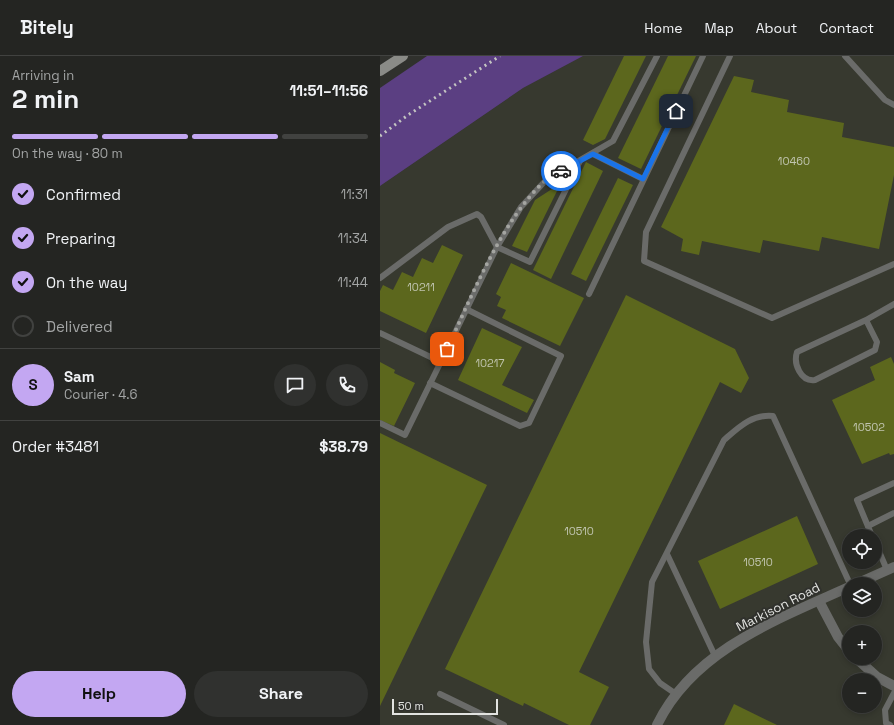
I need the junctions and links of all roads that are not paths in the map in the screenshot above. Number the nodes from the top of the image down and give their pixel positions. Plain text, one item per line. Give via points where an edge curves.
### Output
1 (403, 56) edge
2 (657, 56) edge
3 (703, 56) edge
4 (730, 56) edge
5 (845, 56) edge
6 (380, 71) edge
7 (894, 105) edge
8 (593, 154) junction
9 (580, 161) junction
10 (643, 179) junction
11 (497, 247) junction
12 (894, 264) edge
13 (380, 278) edge
14 (589, 294) dead end
15 (894, 304) edge
16 (466, 309) junction
17 (866, 320) junction
18 (380, 333) edge
19 (440, 362) junction
20 (430, 383) junction
21 (380, 423) edge
22 (894, 483) edge
23 (894, 513) edge
24 (868, 526) junction
25 (869, 529) edge
26 (882, 553) edge
27 (667, 554) junction
28 (891, 568) edge
29 (847, 577) edge
30 (871, 577) edge
31 (842, 590) edge
32 (819, 601) junction
33 (842, 642) edge
34 (715, 656) junction
35 (864, 665) edge
36 (894, 686) edge
37 (894, 693) edge
38 (440, 694) dead end
39 (676, 694) junction
40 (504, 725) edge
41 (657, 725) edge
42 (890, 725) edge

1 - 6 main road
2 - 8 lane via 613,141
3 - 10 lane
4 - 12 lane via 646,232 644,261 772,318
5 - 7 lane via 885,100
8 - 9 lane
8 - 10 lane
9 - 11 lane via 546,179 521,207
9 - 11 lane via 530,262
10 - 14 lane
11 - 13 lane via 477,214 448,227
11 - 16 lane
15 - 17 lane
16 - 19 lane
16 - 20 lane via 561,356 529,423 520,426
17 - 17 lane via 797,352 795,361 803,378 814,380 875,350 877,342
18 - 19 lane
19 - 20 lane
20 - 21 lane via 405,435
22 - 24 lane via 857,500
23 - 24 lane
24 - 25 lane
26 - 28 lane
27 - 29 lane via 724,440 744,422 762,415 773,416
27 - 34 lane
27 - 39 lane via 652,582 646,642 649,669 660,683
28 - 30 street
31 - 32 street, Markison Road
32 - 33 street
32 - 34 street, Markison Road via 761,627
34 - 39 street, Markison Road
35 - 36 street via 877,677
37 - 42 lane via 884,714 886,723
38 - 40 lane
39 - 41 street, Markison Road

